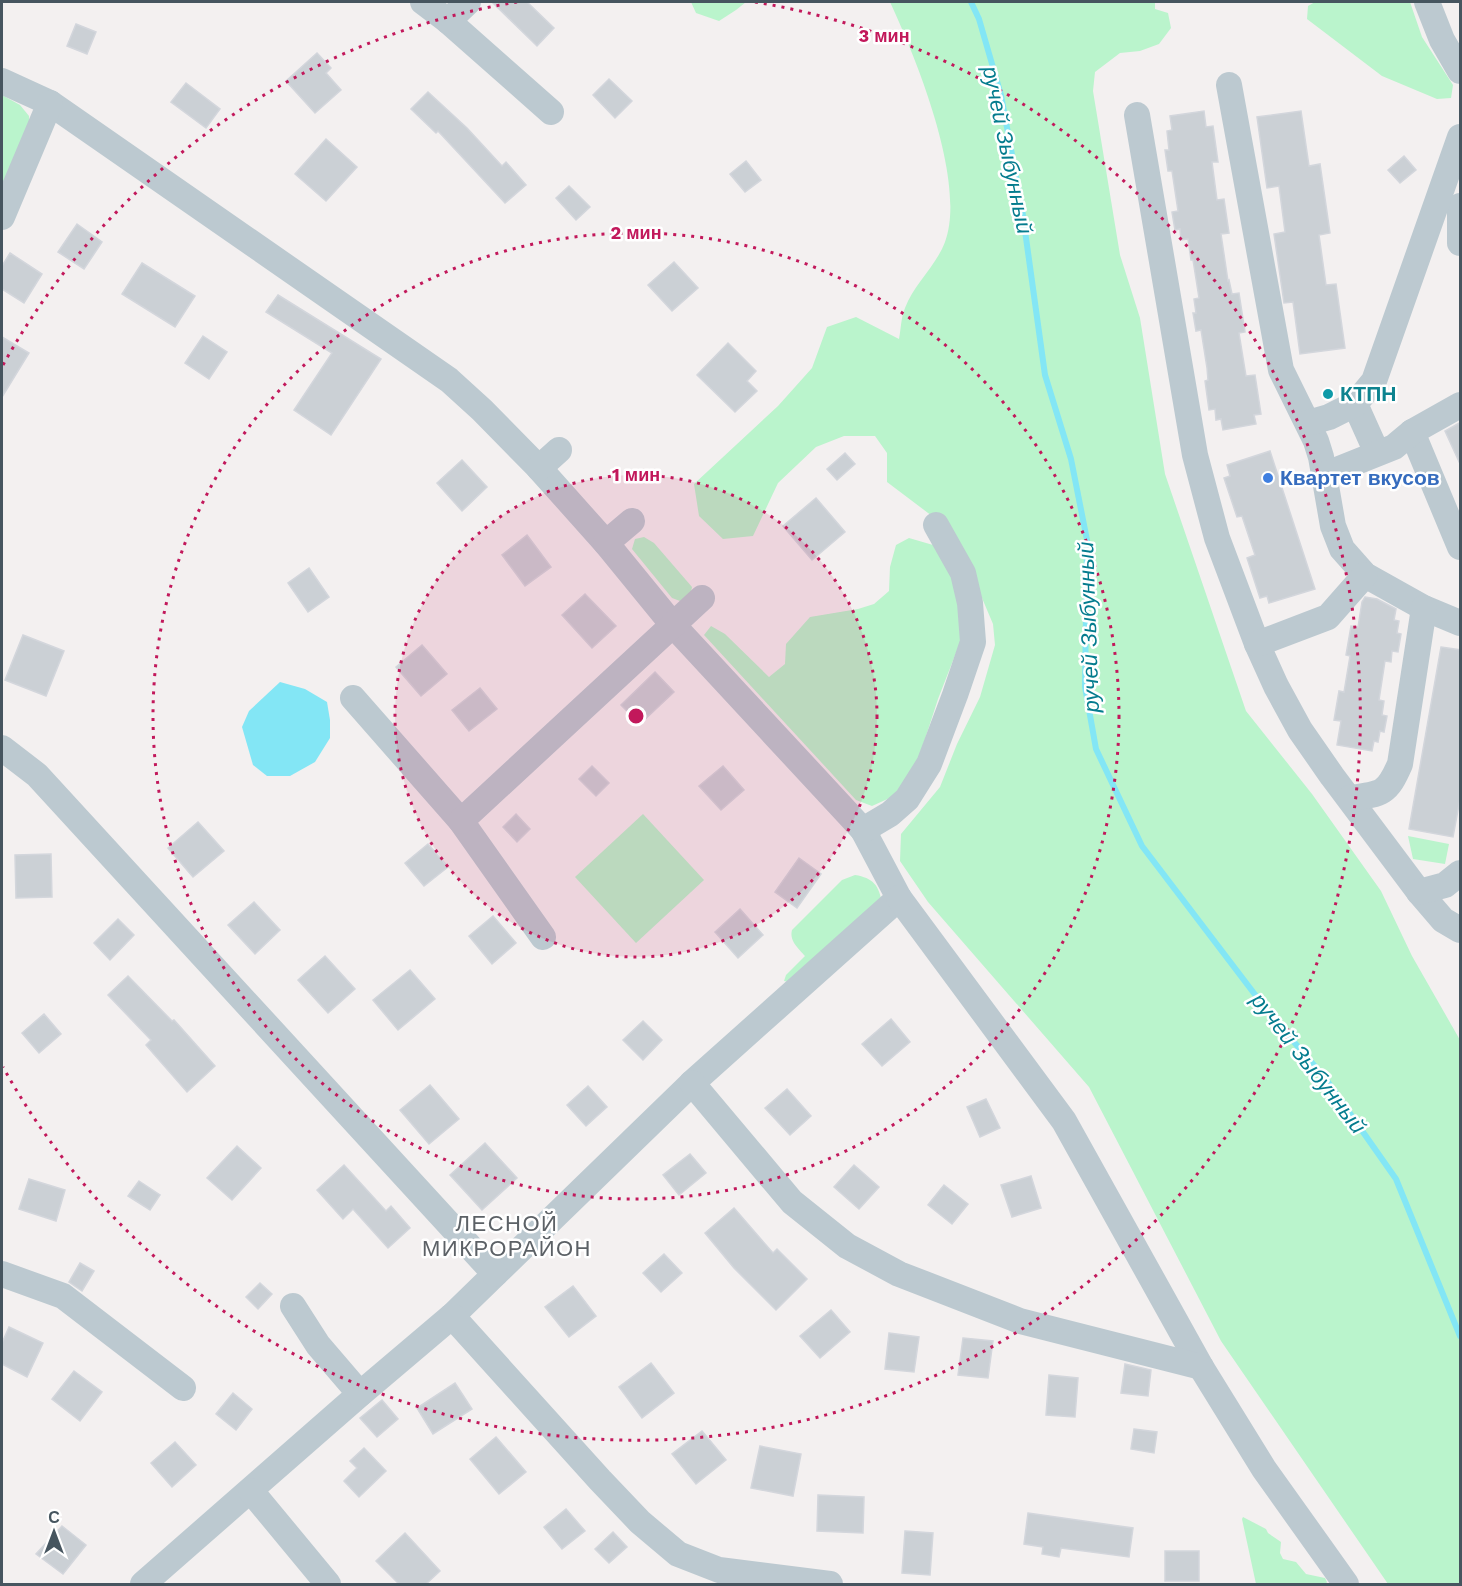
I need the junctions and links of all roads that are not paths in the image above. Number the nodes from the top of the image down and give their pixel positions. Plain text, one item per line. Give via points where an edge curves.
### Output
1 (423, 2) edge
2 (468, 2) edge
3 (1427, 2) edge
4 (448, 21) junction
5 (1461, 71) edge
6 (2, 81) edge
7 (1229, 85) dead end
8 (50, 103) junction
9 (551, 112) dead end
10 (1137, 115) dead end
11 (1461, 137) edge
12 (1456, 166) edge
13 (1461, 206) edge
14 (2, 217) edge
15 (1461, 243) edge
16 (1355, 404) junction
17 (1461, 405) edge
18 (1308, 423) junction
19 (1412, 432) junction
20 (559, 450) dead end
21 (1377, 453) junction
22 (539, 468) junction
23 (1324, 475) junction
24 (632, 521) dead end
25 (936, 525) dead end
26 (606, 543) junction
27 (1461, 547) edge
28 (1365, 575) junction
29 (702, 598) dead end
30 (1424, 608) junction
31 (1458, 615) edge
32 (673, 625) junction
33 (1257, 644) junction
34 (353, 698) dead end
35 (2, 748) edge
36 (1350, 798) junction
37 (462, 821) junction
38 (863, 830) junction
39 (1461, 873) edge
40 (1419, 892) junction
41 (899, 898) junction
42 (1461, 930) edge
43 (543, 938) dead end
44 (692, 1083) junction
45 (2, 1274) edge
46 (495, 1274) junction
47 (293, 1306) dead end
48 (452, 1316) junction
49 (1201, 1367) junction
50 (183, 1388) dead end
51 (360, 1394) junction
52 (251, 1491) junction
53 (143, 1584) edge
54 (328, 1584) edge
55 (830, 1584) edge
56 (1346, 1584) edge

1 - 4 street
2 - 4 street
3 - 5 street
4 - 9 street
6 - 8 street
7 - 18 street via 1281,370
8 - 14 street
8 - 22 street via 449,380
10 - 33 street via 1195,455 1217,538
11 - 12 street
12 - 16 street via 1374,381
13 - 15 street
16 - 18 street
16 - 21 street
17 - 19 street
18 - 23 street
19 - 21 street via 1394,447
19 - 27 street
20 - 22 street
21 - 23 street
22 - 26 street
23 - 28 street via 1333,526 1342,549
24 - 26 street
25 - 38 street via 963,573 973,642 929,764 907,799
26 - 32 street
28 - 30 street
28 - 33 street via 1328,617
29 - 32 street
30 - 31 street
30 - 36 street via 1400,764 1390,785 1376,795
32 - 37 street
32 - 38 street
33 - 36 street via 1300,730
34 - 37 street
35 - 46 street via 38,775
36 - 40 street
37 - 43 street
38 - 41 street
39 - 40 street via 1445,885
40 - 42 street via 1443,920
41 - 44 street
41 - 49 street via 1064,1121
44 - 46 street
44 - 49 street via 792,1202 847,1246 899,1275 1020,1321
45 - 50 street via 63,1296
46 - 48 street
47 - 51 street via 318,1345
48 - 51 street
48 - 55 street via 616,1497 678,1554 719,1570
49 - 56 street via 1264,1469
51 - 52 street
52 - 53 street
52 - 54 street

